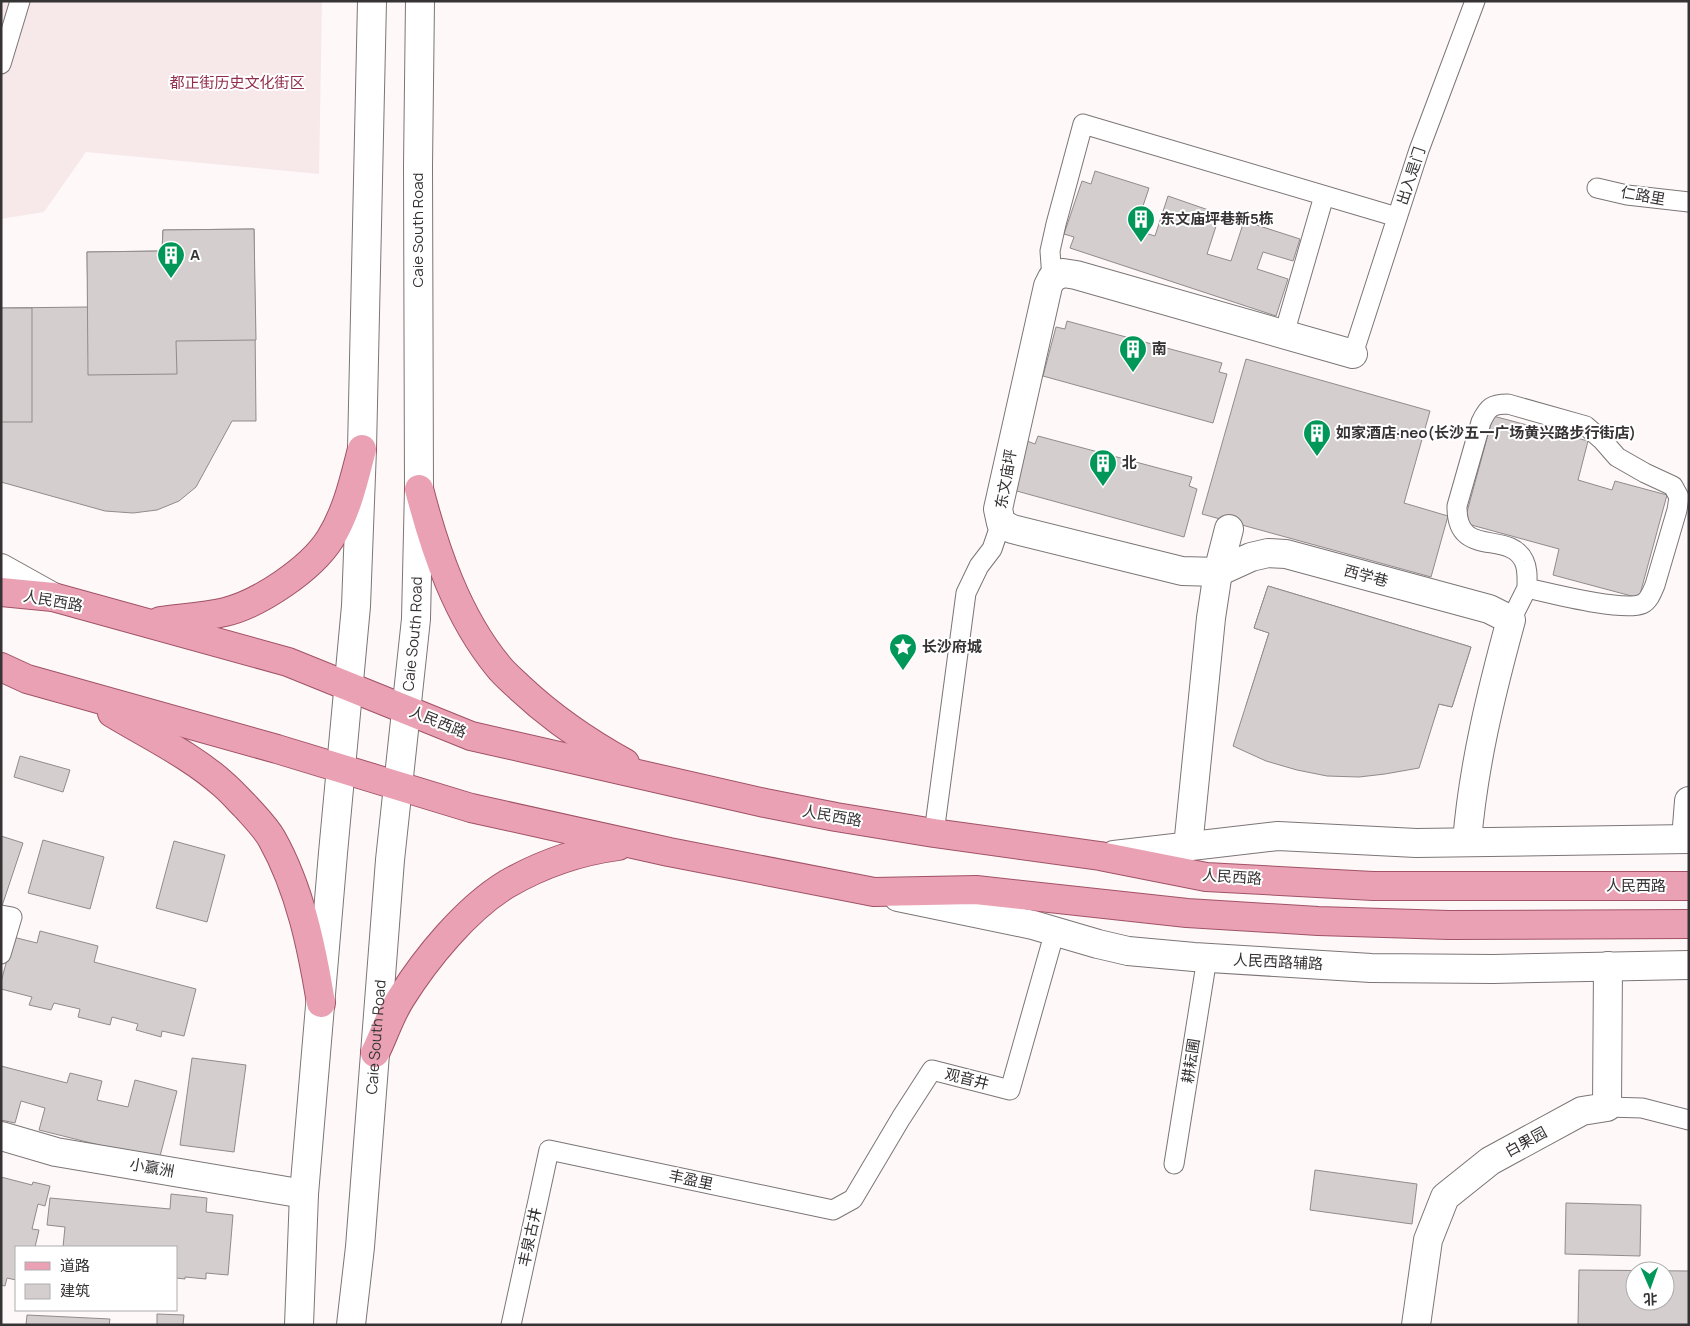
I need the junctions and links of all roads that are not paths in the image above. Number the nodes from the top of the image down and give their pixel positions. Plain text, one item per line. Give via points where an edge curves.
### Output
1 (20, 1) edge
2 (372, 1) edge
3 (420, 1) edge
4 (1475, 1) edge
5 (1, 64) edge
6 (1597, 188) dead end
7 (1324, 196) junction
8 (1689, 202) edge
9 (1397, 217) junction
10 (1052, 278) junction
11 (1284, 334) junction
12 (1353, 354) joint
13 (362, 449) junction
14 (420, 490) junction
15 (1001, 522) junction
16 (1229, 529) dead end
17 (1, 568) edge
18 (1218, 572) junction
19 (1527, 588) junction
20 (1, 592) edge
21 (53, 597) junction
22 (1511, 620) junction
23 (147, 623) junction
24 (1, 667) edge
25 (14, 679) edge
26 (348, 686) junction
27 (81, 695) junction
28 (406, 710) junction
29 (340, 768) junction
30 (655, 779) junction
31 (398, 786) junction
32 (1689, 801) edge
33 (934, 833) junction
34 (1687, 839) edge
35 (1467, 842) junction
36 (631, 844) junction
37 (1188, 847) junction
38 (1100, 856) junction
39 (1689, 886) edge
40 (874, 892) junction
41 (1, 915) edge
42 (1689, 924) edge
43 (1054, 931) junction
44 (1, 954) edge
45 (1207, 958) junction
46 (1689, 965) edge
47 (1608, 966) junction
48 (321, 1003) junction
49 (376, 1053) junction
50 (1607, 1107) junction
51 (1689, 1120) edge
52 (1, 1136) edge
53 (549, 1150) joint
54 (1174, 1164) dead end
55 (304, 1194) junction
56 (833, 1210) joint
57 (299, 1325) edge
58 (352, 1325) edge
59 (511, 1325) edge
60 (1416, 1325) edge

1 - 5 lane
2 - 13 street
3 - 14 street, Caie South Road
4 - 9 lane, 出入是门
6 - 8 lane, 仁路里
7 - 9 lane
7 - 10 lane, 东文庙坪 via 1083,124 1050,251
7 - 11 lane
9 - 12 lane, 出入是门
10 - 11 street via 1063,273 1076,275
10 - 15 street, 东文庙坪 via 998,509
11 - 12 street
13 - 23 main road via 345,510 329,540 310,562 279,587 252,602 225,612
13 - 26 street via 356,606
14 - 28 street, Caie South Road via 416,619
14 - 30 main road via 429,527 461,608 498,667 562,724 600,750
15 - 18 street, 西学巷 via 1012,529 1182,571
15 - 33 lane, 东文庙坪 via 992,548 966,593
16 - 18 street
17 - 21 street
18 - 22 street, 西学巷 via 1251,557 1268,553 1286,554 1489,609
18 - 37 street
19 - 19 lane via 1587,601 1643,604 1655,585 1679,497 1673,486 1617,457 1586,426 1508,404 1495,404 1481,422 1457,519 1462,531 1473,538 1514,549 1524,560
19 - 22 lane
20 - 21 main road, 人民西路
21 - 23 main road, 人民西路
22 - 35 street via 1492,691 1475,777
23 - 26 main road, 人民西路 via 288,662
24 - 25 main road
25 - 27 main road
26 - 28 main road, 人民西路
26 - 29 street
27 - 29 main road
27 - 48 main road via 195,763 224,785 272,838 302,913
28 - 30 main road, 人民西路 via 471,736
28 - 31 street, Caie South Road
29 - 31 main road
29 - 48 street
30 - 33 main road, 人民西路 via 773,805
31 - 36 main road via 471,808
31 - 49 street, Caie South Road
32 - 34 street
33 - 38 main road, 人民西路
34 - 35 street
35 - 37 street via 1416,843 1278,836
36 - 40 main road
36 - 49 main road via 574,855 544,867 506,885 474,910 433,951 400,999
37 - 38 street
38 - 39 main road, 人民西路 via 1206,877 1354,885
40 - 42 main road via 976,890 1187,913 1318,921 1449,925
40 - 43 street, 人民西路辅路
41 - 44 lane via 12,917
43 - 45 street, 人民西路辅路 via 1128,951
43 - 56 lane, 观音井 via 1010,1090 932,1070 853,1199
45 - 47 street, 人民西路辅路 via 1371,968
45 - 54 lane, 耕耘圃
46 - 47 street, 人民西路辅路
47 - 50 street
48 - 55 street
49 - 58 street, Caie South Road
50 - 51 lane via 1642,1108
50 - 60 street, 白果园 via 1582,1111 1490,1161 1445,1197 1428,1240
52 - 55 street, 小赢洲 via 56,1152
53 - 56 lane, 丰盈里
53 - 59 lane, 丰泉古井
55 - 57 street

